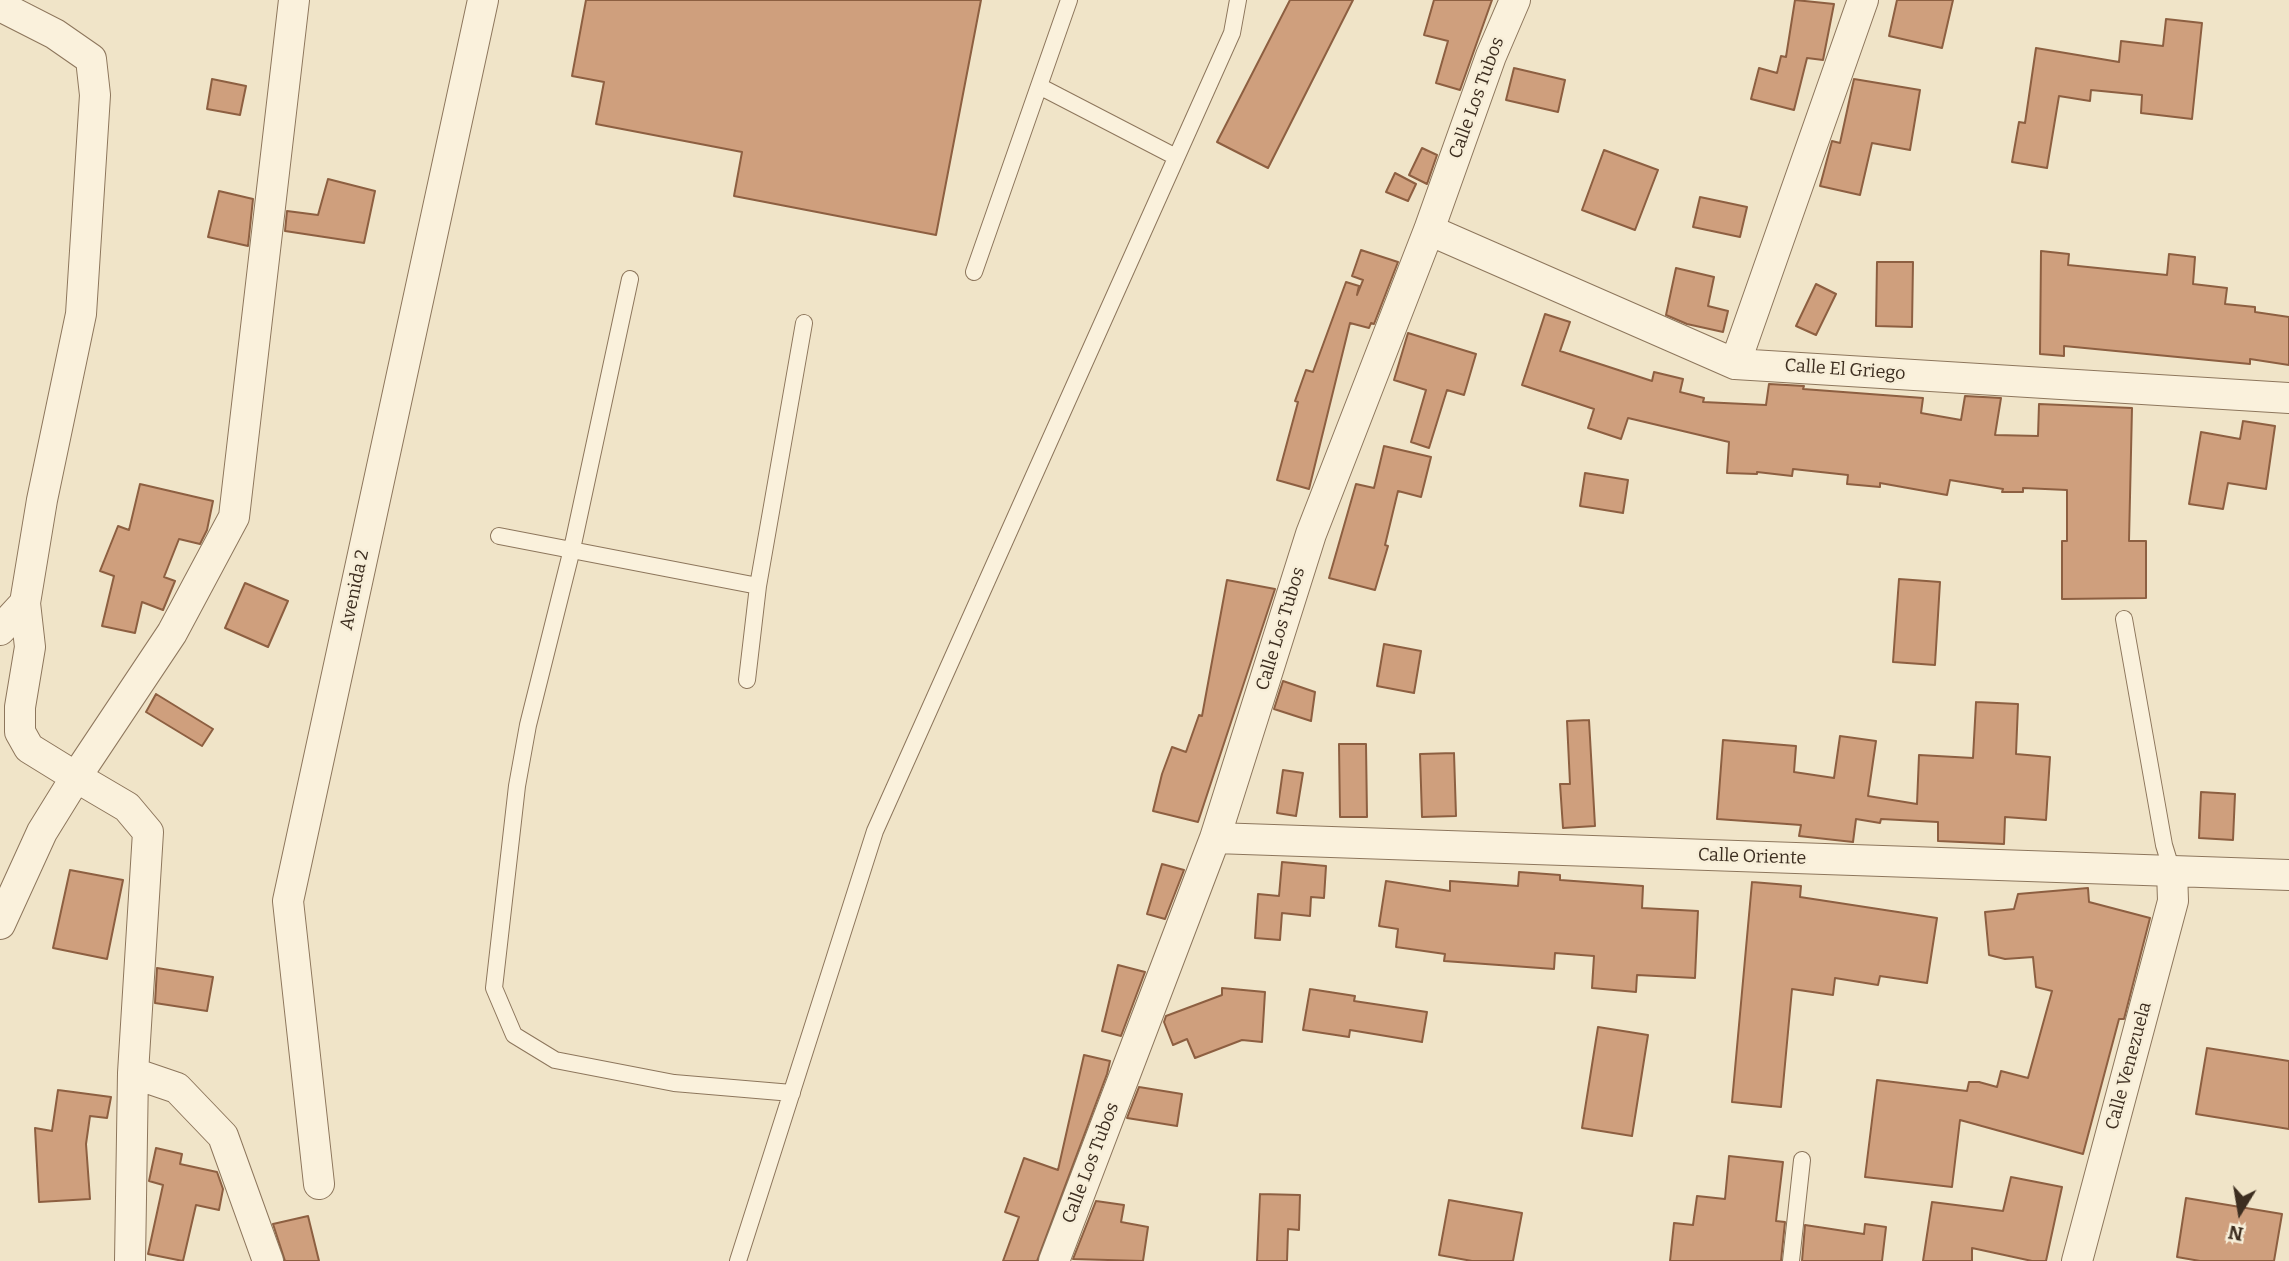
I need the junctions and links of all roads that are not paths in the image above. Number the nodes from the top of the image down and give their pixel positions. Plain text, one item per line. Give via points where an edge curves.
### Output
1 (294, 0) edge
2 (483, 0) edge
3 (1069, 0) edge
4 (1238, 0) edge
5 (1515, 0) edge
6 (1863, 0) edge
7 (0, 6) edge
8 (1039, 86) junction
9 (1176, 157) junction
10 (1429, 230) junction
11 (974, 272) dead end
12 (630, 279) dead end
13 (804, 323) dead end
14 (1735, 363) junction
15 (2289, 398) edge
16 (499, 536) dead end
17 (572, 550) junction
18 (758, 586) junction
19 (25, 603) junction
20 (2124, 619) dead end
21 (0, 630) edge
22 (747, 680) dead end
23 (76, 777) junction
24 (1215, 838) junction
25 (2172, 871) junction
26 (2289, 875) edge
27 (0, 923) edge
28 (133, 1073) junction
29 (792, 1093) junction
30 (1802, 1160) dead end
31 (319, 1184) dead end
32 (130, 1261) edge
33 (268, 1261) edge
34 (738, 1261) edge
35 (1054, 1261) edge
36 (1791, 1261) edge
37 (2077, 1261) edge

1 - 23 street via 234,517 172,633
2 - 31 street, Avenida 2 via 288,901
3 - 8 lane
4 - 9 lane via 1232,33
5 - 10 street, Calle Los Tubos
6 - 14 street
7 - 19 street via 91,59 95,95 81,314
8 - 9 lane
8 - 11 lane
9 - 29 lane via 875,831
10 - 14 street, Calle El Griego
10 - 24 street, Calle Los Tubos via 1311,534
12 - 17 lane
13 - 18 lane
14 - 15 street, Calle El Griego
16 - 17 lane
17 - 18 lane
17 - 29 lane via 517,786 494,988 514,1035 555,1060 674,1083
18 - 22 lane
19 - 21 street
19 - 23 street via 30,647 20,732 29,748
20 - 25 lane
23 - 27 street via 42,832
23 - 28 street via 127,807 148,832
24 - 25 street, Calle Oriente
24 - 35 street, Calle Los Tubos
25 - 26 street, Calle Oriente
25 - 37 street, Calle Venezuela via 2173,901
28 - 32 street
28 - 33 street via 177,1088 223,1136
29 - 34 lane
30 - 36 lane

